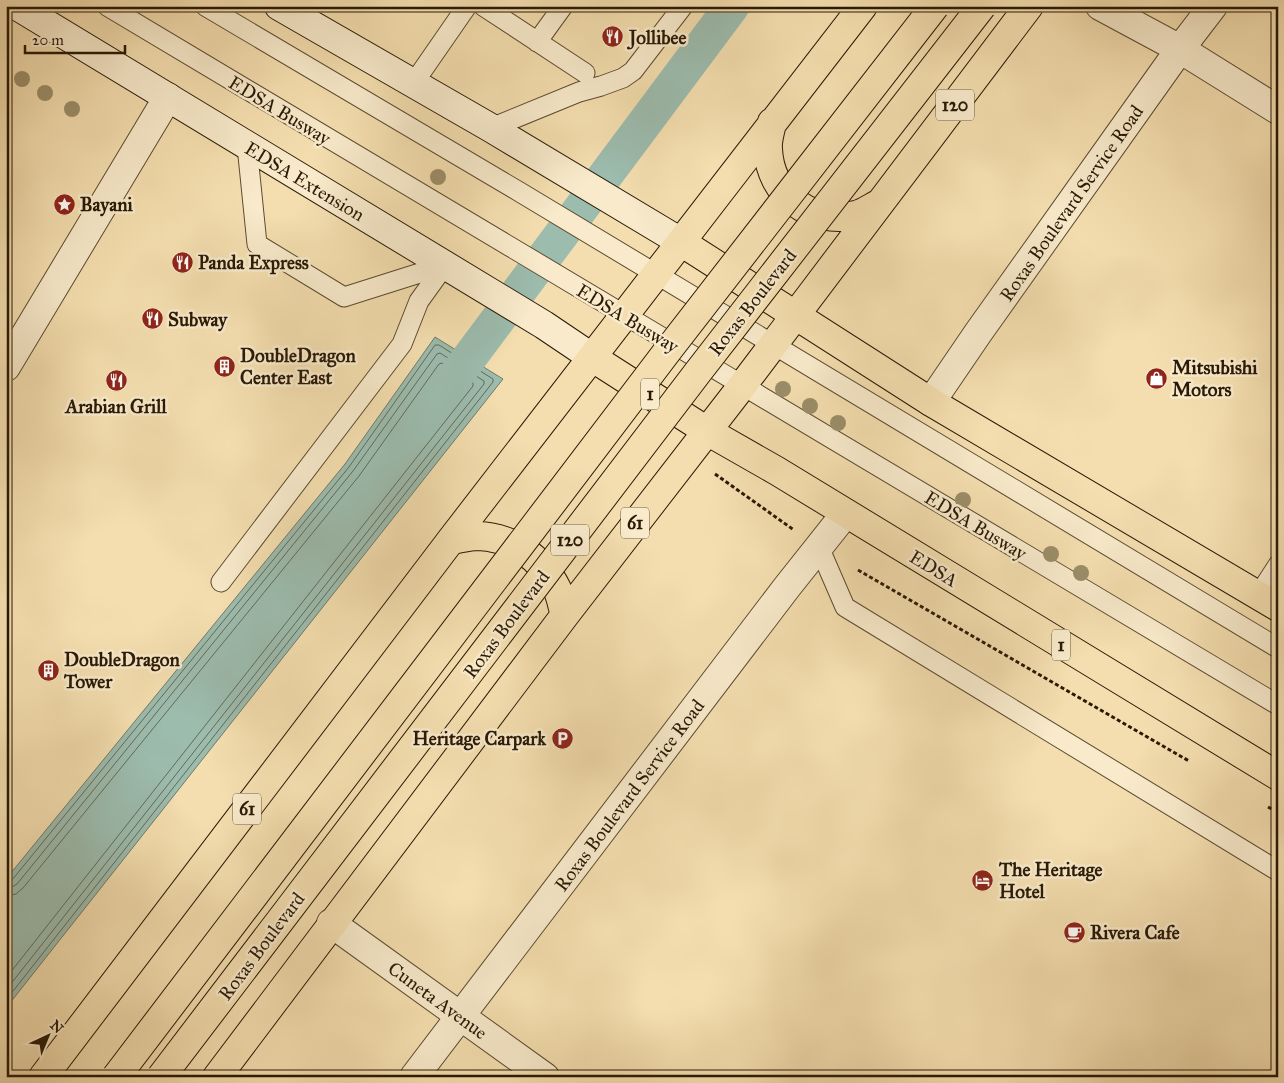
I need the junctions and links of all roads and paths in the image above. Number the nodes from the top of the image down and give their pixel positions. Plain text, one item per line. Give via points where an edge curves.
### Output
1 (16, 6) edge
2 (107, 6) edge
3 (205, 6) edge
4 (279, 6) edge
5 (467, 6) edge
6 (483, 6) edge
7 (563, 6) edge
8 (683, 6) edge
9 (863, 6) edge
10 (935, 6) edge
11 (982, 6) edge
12 (1029, 6) edge
13 (1100, 6) edge
14 (1213, 6) edge
15 (537, 42) junction
16 (1180, 50) junction
17 (585, 73) dead end
18 (413, 84) junction
19 (168, 97) junction
20 (1278, 110) edge
21 (772, 122) junction
22 (491, 128) junction
23 (247, 146) junction
24 (880, 203) junction
25 (681, 242) junction
26 (451, 268) junction
27 (656, 274) junction
28 (624, 316) junction
29 (794, 316) junction
30 (772, 344) junction
31 (593, 358) junction
32 (6, 367) edge
33 (742, 386) junction
34 (931, 402) junction
35 (707, 431) junction
36 (688, 455) junction
37 (845, 514) junction
38 (451, 540) junction
39 (818, 547) junction
40 (1278, 566) edge
41 (221, 582) dead end
42 (1268, 602) edge
43 (565, 615) junction
44 (1278, 648) edge
45 (1278, 704) edge
46 (1193, 763) dead end
47 (1278, 776) edge
48 (1261, 803) dead end
49 (1278, 812) edge
50 (1278, 871) edge
51 (331, 923) junction
52 (461, 1016) junction
53 (43, 1077) edge
54 (116, 1077) edge
55 (161, 1077) edge
56 (217, 1077) edge
57 (414, 1077) edge
58 (545, 1077) edge

1 - 19 street, EDSA Extension
2 - 28 lane, EDSA Busway
3 - 27 lane
4 - 18 street
5 - 18 lane
6 - 15 lane
7 - 15 lane
8 - 22 lane via 633,71 623,78
9 - 21 highway
10 - 54 highway, Roxas Boulevard / 120, bridge via 669,349
11 - 55 highway, Roxas Boulevard / 120, bridge via 698,372
12 - 24 highway, 120
13 - 16 street
14 - 16 street, Roxas Boulevard Service Road
15 - 17 lane
16 - 20 street
16 - 34 street, Roxas Boulevard Service Road
18 - 22 street
19 - 23 street, EDSA Extension
19 - 32 street
21 - 24 highway via 767,147 772,173 786,195 807,211 831,218 857,215
21 - 25 highway
22 - 25 street
23 - 26 street, EDSA Extension
23 - 26 lane via 257,244 344,297
24 - 29 highway, 120
25 - 27 highway, 61
25 - 29 highway
26 - 31 street, EDSA Extension
26 - 41 lane via 418,301 402,344
27 - 28 highway, 61
27 - 30 lane
28 - 31 highway, 61
28 - 33 lane, EDSA Busway
29 - 30 highway, 61
29 - 34 highway
30 - 33 highway, 61
30 - 44 lane
31 - 35 highway, EDSA / 1
31 - 38 highway, 61
33 - 35 highway, 61
33 - 45 lane, EDSA Busway
34 - 42 highway
35 - 36 highway, 61
35 - 37 highway, EDSA / 1
36 - 39 path, EDSA
36 - 43 highway, 61
37 - 39 street, Roxas Boulevard Service Road
37 - 47 highway, EDSA / 1
38 - 43 highway via 476,536 502,540 525,550 549,575 558,590
38 - 53 highway, 61
39 - 46 path, EDSA
39 - 50 lane via 845,607
39 - 52 street, Roxas Boulevard Service Road
40 - 42 lane
43 - 51 highway, 61
48 - 49 path
51 - 52 street, Cuneta Avenue
51 - 56 highway, 61
52 - 57 street, Roxas Boulevard Service Road
52 - 58 street, Cuneta Avenue

